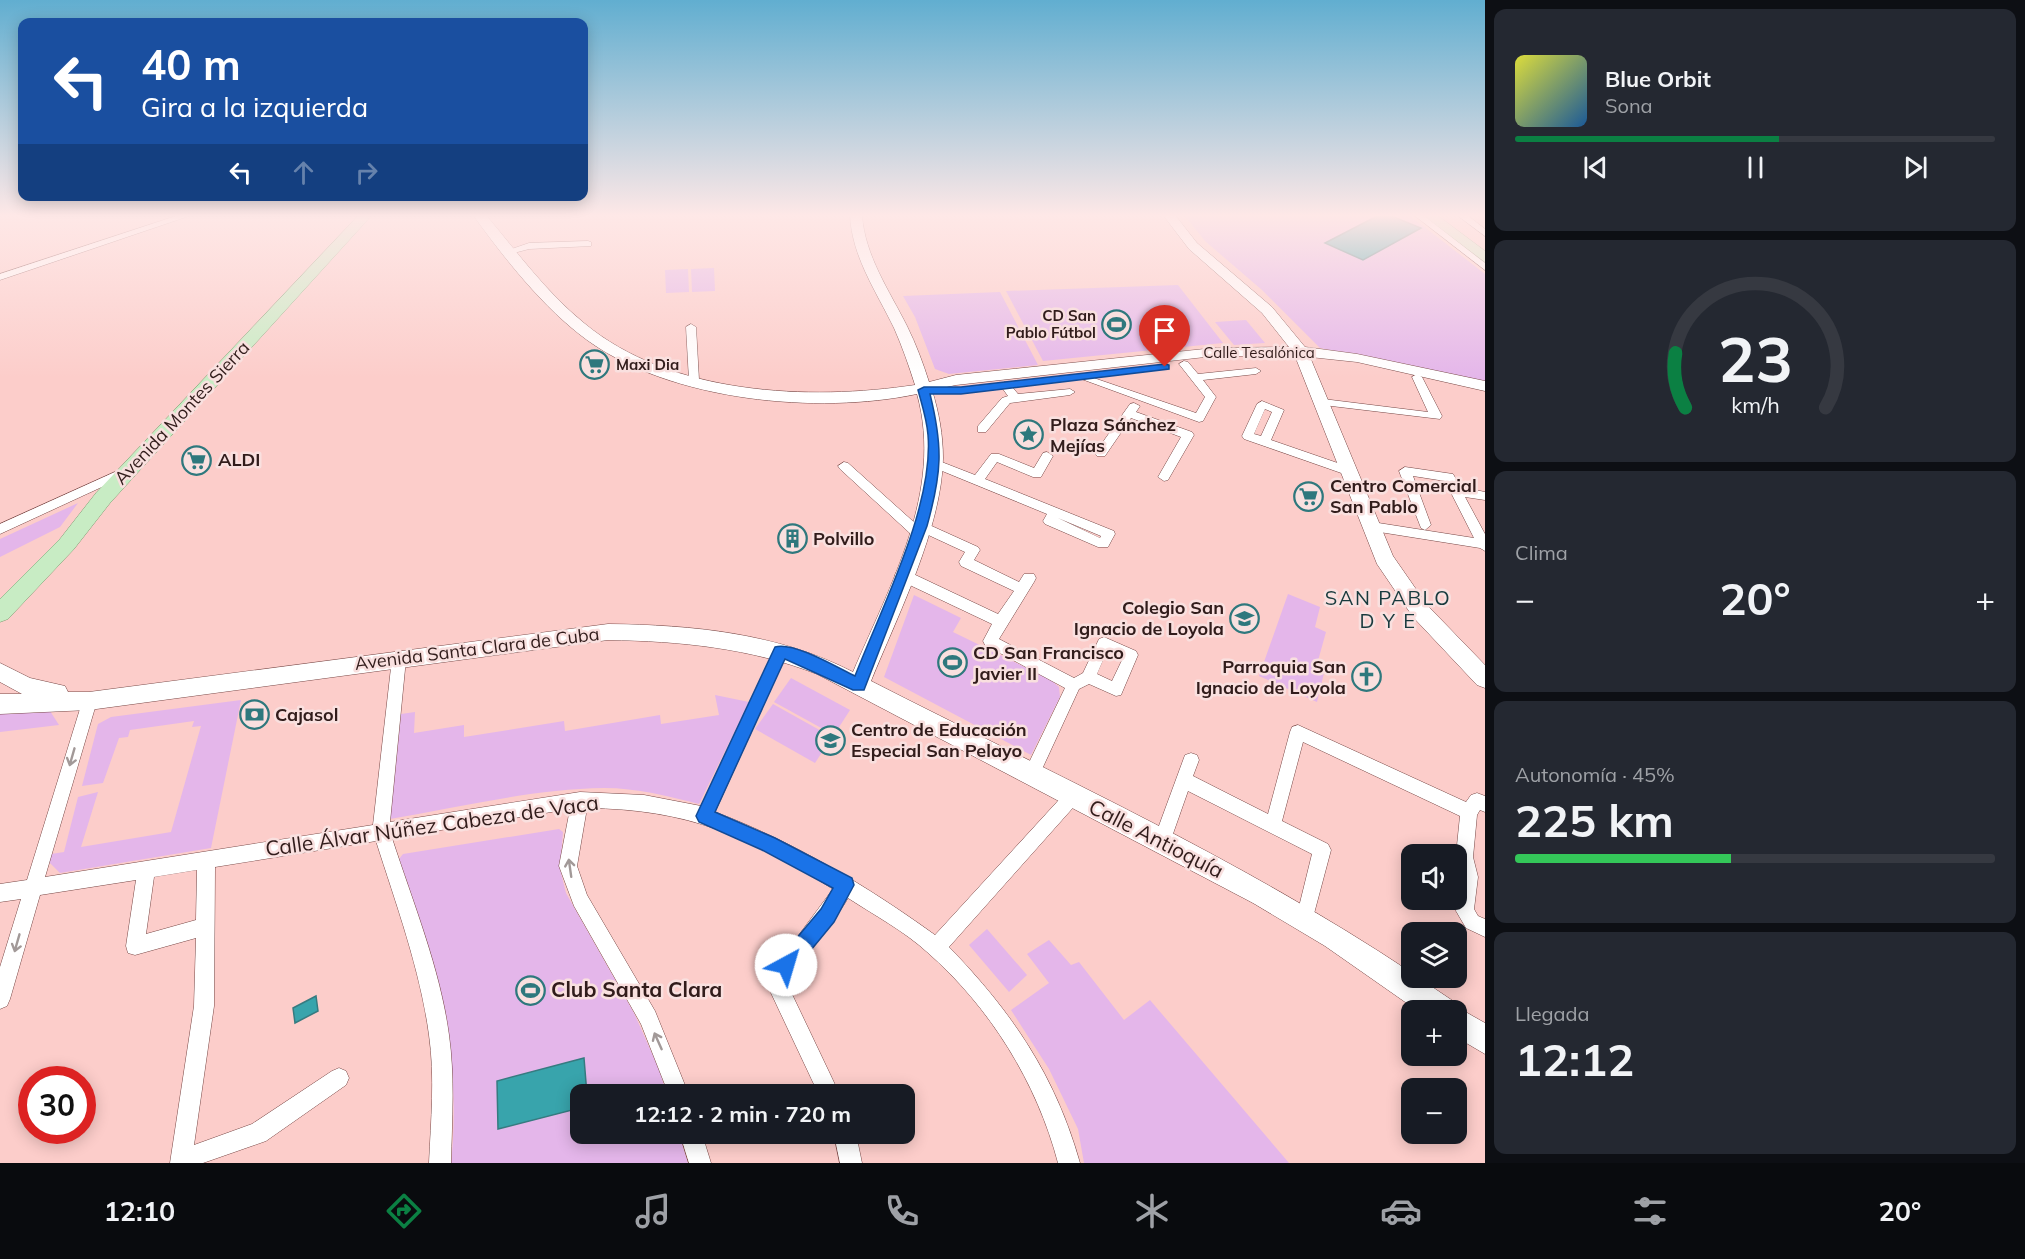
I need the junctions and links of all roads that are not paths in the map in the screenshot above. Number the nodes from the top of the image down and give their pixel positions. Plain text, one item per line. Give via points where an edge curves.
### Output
1 (23, 269) edge
2 (316, 269) edge
3 (526, 269) edge
4 (873, 269) edge
5 (1220, 269) edge
6 (0, 277) edge
7 (691, 327) dead end
8 (1303, 355) junction
9 (1272, 358) junction
10 (1184, 364) junction
11 (1347, 364) junction
12 (1256, 371) dead end
13 (1416, 373) junction
14 (1324, 376) junction
15 (1081, 377) junction
16 (1195, 378) junction
17 (694, 380) junction
18 (1485, 386) edge
19 (924, 390) junction
20 (1010, 392) junction
21 (1070, 392) dead end
22 (1485, 393) edge
23 (1140, 398) junction
24 (1323, 402) junction
25 (1129, 413) junction
26 (982, 429) dead end
27 (1264, 442) dead end
28 (1101, 453) dead end
29 (1047, 456) dead end
30 (934, 463) junction
31 (844, 466) dead end
32 (130, 469) junction
33 (1351, 472) junction
34 (1164, 477) dead end
35 (978, 479) junction
36 (1456, 491) junction
37 (1485, 496) edge
38 (1055, 512) dead end
39 (1425, 525) dead end
40 (1372, 526) junction
41 (0, 529) edge
42 (920, 529) junction
43 (1485, 545) edge
44 (902, 575) junction
45 (0, 613) edge
46 (1001, 622) junction
47 (781, 651) junction
48 (399, 659) junction
49 (0, 672) edge
50 (1088, 677) dead end
51 (1485, 679) edge
52 (859, 685) junction
53 (1074, 685) junction
54 (89, 701) junction
55 (0, 704) edge
56 (1191, 760) dead end
57 (1031, 774) junction
58 (1184, 780) junction
59 (1073, 796) junction
60 (580, 800) junction
61 (1477, 808) edge
62 (705, 816) junction
63 (1273, 825) junction
64 (381, 830) junction
65 (1162, 842) junction
66 (206, 859) junction
67 (147, 868) junction
68 (845, 885) junction
69 (33, 887) junction
70 (0, 893) edge
71 (1305, 919) junction
72 (203, 927) junction
73 (1485, 928) edge
74 (936, 948) junction
75 (0, 999) edge
76 (1426, 1000) edge
77 (1467, 1028) edge
78 (1485, 1040) edge
79 (339, 1078) dead end
80 (675, 1084) edge
81 (825, 1084) edge
82 (694, 1144) edge
83 (847, 1144) edge
84 (181, 1162) edge
85 (440, 1163) edge
86 (700, 1163) edge
87 (851, 1163) edge
88 (1069, 1163) edge

1 - 6 street
2 - 32 main road, Avenida Montes Sierra
3 - 17 street, Calle Tesalónica via 592,338 639,363
4 - 19 street via 899,322
5 - 8 street via 1267,310
7 - 17 street
8 - 9 street, Calle Tesalónica
8 - 11 street, Calle Tesalónica
8 - 13 street, Calle Tesalónica
8 - 14 street
8 - 19 street, Calle Tesalónica via 1214,352 956,380
9 - 10 street, Calle Tesalónica
9 - 14 street
10 - 15 street, Calle Tesalónica
10 - 16 street
11 - 13 street, Calle Tesalónica
11 - 14 street via 1335,366
12 - 16 street
13 - 18 street, Calle Tesalónica
13 - 22 street, Calle Tesalónica
13 - 24 street via 1436,416
14 - 24 street
15 - 20 street, Calle Tesalónica
15 - 23 street
16 - 23 street via 1211,397 1199,418
17 - 19 street, Calle Tesalónica via 748,391 807,396 884,396
19 - 20 street, Calle Tesalónica
19 - 30 street via 934,434
20 - 21 street
20 - 26 street
23 - 25 street
24 - 33 street
25 - 28 street
25 - 34 street via 1188,435
27 - 33 street
29 - 35 street via 1036,474 995,457
30 - 35 street
30 - 42 street
31 - 42 street
32 - 41 street
32 - 45 main road, Avenida Montes Sierra via 67,544
33 - 40 street
35 - 38 street
36 - 37 street
36 - 39 street via 1449,477 1405,471
36 - 43 street
40 - 43 street
40 - 51 street via 1384,559 1399,584
42 - 44 street
42 - 46 street via 974,550 966,561 1026,583
44 - 46 street
44 - 52 street
46 - 53 street via 990,641
47 - 48 street, Avenida Santa Clara de Cuba via 661,632 608,632
47 - 52 street, Avenida Santa Clara de Cuba
47 - 62 street
48 - 54 street, Avenida Santa Clara de Cuba
48 - 64 street
49 - 54 street, Avenida Santa Clara de Cuba via 26,686
50 - 53 street
52 - 57 street, Calle Antioquía
53 - 57 street
54 - 55 street, Avenida Santa Clara de Cuba
54 -> 69 street
56 - 58 street
57 - 59 street, Calle Antioquía
58 - 63 street
58 - 65 street
59 - 65 street, Calle Antioquía
59 - 74 street
60 - 62 street, Calle Álvar Núñez Cabeza de Vaca via 625,800
60 - 64 street, Calle Álvar Núñez Cabeza de Vaca
80 -> 60 street via 648,1018 580,900 568,866
61 - 63 street via 1298,732
61 - 73 street via 1464,857 1469,877 1465,911 1472,922
62 - 68 street, Calle Álvar Núñez Cabeza de Vaca via 769,844
63 - 71 street via 1322,850
64 - 66 street, Calle Álvar Núñez Cabeza de Vaca
64 - 85 street via 424,964 439,1035 443,1094
65 - 71 street, Calle Antioquía
66 - 67 street, Calle Álvar Núñez Cabeza de Vaca
66 - 72 street
67 - 69 street, Calle Álvar Núñez Cabeza de Vaca
67 - 72 street via 135,946
68 - 74 street, Calle Álvar Núñez Cabeza de Vaca
68 - 81 street via 781,977 781,993
69 - 70 street, Calle Álvar Núñez Cabeza de Vaca
69 -> 75 street
71 - 76 street, Calle Antioquía
72 - 84 street via 204,1006
74 - 88 street, Calle Álvar Núñez Cabeza de Vaca via 999,1017 1036,1072 1060,1125
77 - 78 street
79 - 84 street via 258,1133
82 - 86 street
83 - 87 street

